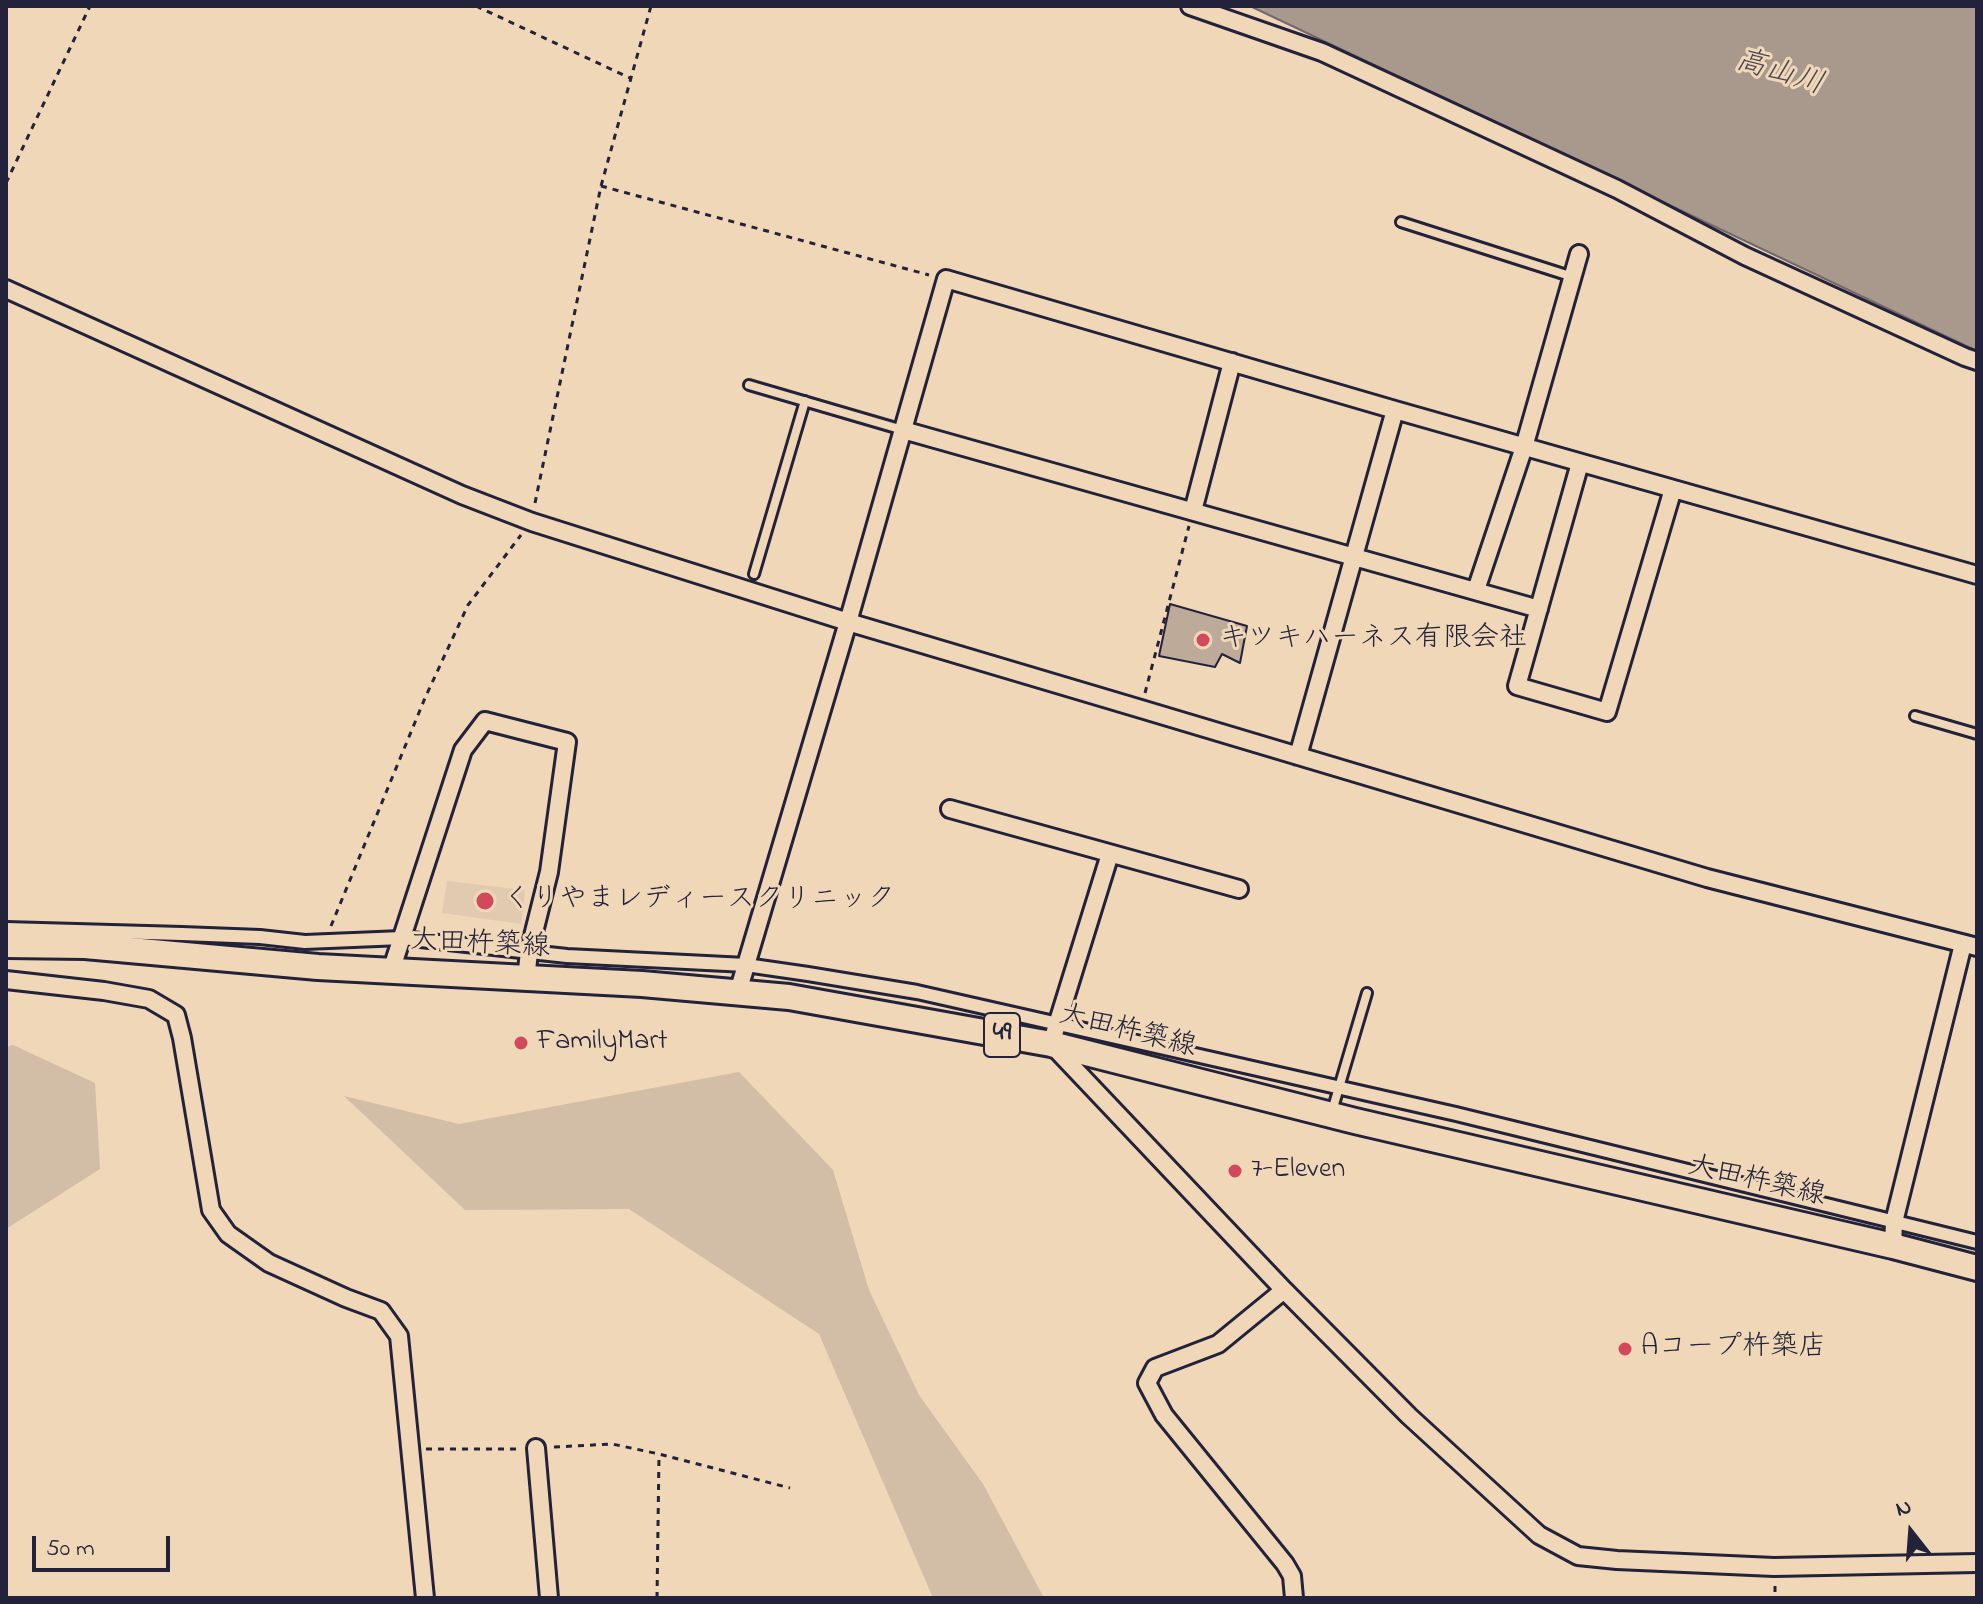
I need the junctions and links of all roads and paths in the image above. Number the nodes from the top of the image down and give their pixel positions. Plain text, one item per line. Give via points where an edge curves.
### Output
1 (90, 6) edge
2 (476, 6) edge
3 (651, 6) edge
4 (1190, 6) edge
5 (630, 78) junction
6 (6, 183) edge
7 (601, 186) junction
8 (1401, 222) dead end
9 (1579, 254) dead end
10 (1573, 277) junction
11 (946, 279) junction
12 (6, 289) edge
13 (1977, 361) edge
14 (1232, 362) junction
15 (749, 385) dead end
16 (805, 401) junction
17 (1395, 410) junction
18 (903, 430) junction
19 (1524, 447) junction
20 (1580, 463) junction
21 (1673, 489) junction
22 (1193, 511) junction
23 (532, 522) junction
24 (1355, 557) junction
25 (754, 574) dead end
26 (1977, 575) edge
27 (1476, 590) junction
28 (1539, 609) junction
29 (848, 622) junction
30 (1141, 709) junction
31 (1915, 716) dead end
32 (1977, 734) edge
33 (1298, 756) junction
34 (950, 809) dead end
35 (1110, 854) junction
36 (1239, 889) dead end
37 (6, 929) edge
38 (402, 938) junction
39 (325, 941) junction
40 (6, 945) edge
41 (1970, 946) edge
42 (529, 952) junction
43 (746, 965) junction
44 (391, 971) junction
45 (526, 979) junction
46 (6, 980) edge
47 (738, 992) junction
48 (1367, 993) dead end
49 (1054, 1035) junction
50 (1339, 1088) junction
51 (1331, 1115) junction
52 (1893, 1234) junction
53 (1977, 1242) edge
54 (1977, 1268) edge
55 (1284, 1290) junction
56 (536, 1448) junction
57 (410, 1450) junction
58 (659, 1454) junction
59 (790, 1488) dead end
60 (1977, 1563) edge
61 (425, 1598) edge
62 (549, 1598) edge
63 (657, 1598) edge
64 (1294, 1598) edge

1 - 6 path
2 - 5 path
3 - 5 path
4 - 13 street via 1322,52 1617,189 1745,256
5 - 7 path
7 - 11 path
7 - 23 path
8 - 10 lane
9 - 10 street
10 - 19 street
11 - 14 street
11 - 18 street
12 - 23 street
14 - 17 street
14 - 22 street
15 - 16 lane
16 - 18 lane
16 - 25 lane
17 - 19 street
17 - 24 street
18 - 22 street
18 - 29 street
19 - 20 street
19 - 27 street
20 - 21 street
20 - 28 street
21 - 26 street
21 - 28 street via 1607,712 1517,686
22 - 24 street
22 - 30 path
23 - 29 street
23 - 39 path via 468,605
24 - 27 street
24 - 33 street
27 - 28 street
29 - 30 street
29 - 43 street
30 - 33 street
31 - 32 lane
33 - 41 street via 1707,878
34 - 35 street
35 - 36 street
35 - 49 street
37 - 39 street
38 - 39 street
38 - 42 street
38 - 42 street via 463,750 485,721 567,742 549,872
38 - 44 street
40 - 44 main road, 大田杵築線 / 49 via 85,946
41 - 52 street
42 - 43 street
42 - 45 street
43 - 47 street
43 - 49 street via 917,992
44 - 45 main road, 大田杵築線 / 49
45 - 47 main road, 大田杵築線 / 49
46 - 57 street via 149,999 176,1015 211,1210 228,1234 269,1263 381,1311 399,1336
47 - 49 main road, 大田杵築線 / 49
48 - 50 lane
49 - 50 street
49 - 51 main road, 大田杵築線 / 49
49 - 55 street
50 - 51 lane
50 - 52 street via 1456,1114
51 - 52 main road, 大田杵築線 / 49
52 - 53 street
52 - 54 main road, 大田杵築線 / 49
55 - 60 street via 1409,1416 1539,1535 1578,1556 1774,1567
55 - 64 street via 1218,1344 1155,1368 1147,1383 1164,1415 1285,1564
56 - 57 path
56 - 58 path via 612,1444
56 - 62 street
57 - 61 street
58 - 59 path
58 - 63 path

